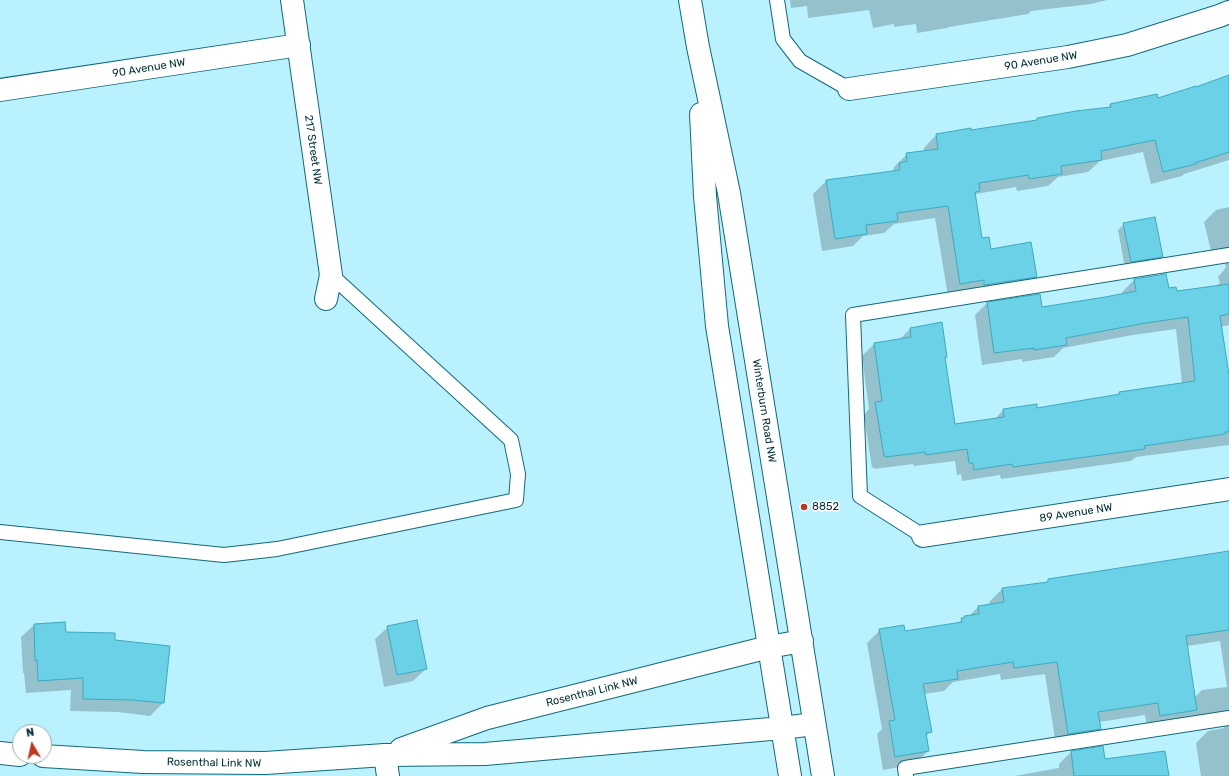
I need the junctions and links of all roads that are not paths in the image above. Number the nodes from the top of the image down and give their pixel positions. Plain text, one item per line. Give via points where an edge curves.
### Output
1 (292, 0) edge
2 (690, 0) edge
3 (778, 0) edge
4 (1229, 12) edge
5 (299, 45) junction
6 (698, 47) junction
7 (849, 89) joint
8 (0, 90) edge
9 (1229, 255) edge
10 (331, 275) junction
11 (326, 299) dead end
12 (1229, 490) edge
13 (0, 532) edge
14 (923, 536) joint
15 (802, 641) junction
16 (769, 647) junction
17 (1229, 718) edge
18 (814, 724) junction
19 (782, 728) junction
20 (0, 754) edge
21 (12, 755) edge
22 (385, 755) junction
23 (52, 757) edge
24 (388, 776) edge
25 (790, 776) edge
26 (823, 776) edge
27 (906, 776) edge

1 - 5 street, 217 Street NW
2 - 6 street, Winterburn Road NW
3 - 7 lane via 783,40 800,61
4 - 7 street, 90 Avenue NW via 1127,45 1098,51
5 - 8 street, 90 Avenue NW
5 - 10 street, 217 Street NW
6 - 15 street, Winterburn Road NW via 728,193
6 - 16 street, Winterburn Road NW via 705,196 717,326
9 - 14 lane via 853,315 860,496
10 - 11 street, 217 Street NW
10 - 13 lane via 511,440 518,474 516,500 277,549 224,555
12 - 14 street, 89 Avenue NW
15 - 16 street, Rosenthal Link NW
15 - 18 street, Winterburn Road NW
16 - 19 street, Winterburn Road NW
16 - 22 street, Rosenthal Link NW via 487,718
17 - 27 lane via 905,768
18 - 19 street, Rosenthal Link NW
18 - 26 street, Winterburn Road NW
19 - 22 street, Rosenthal Link NW via 485,754
19 - 25 street, Winterburn Road NW
20 - 21 street
22 - 23 street, Rosenthal Link NW via 265,763 143,762
22 - 24 street

